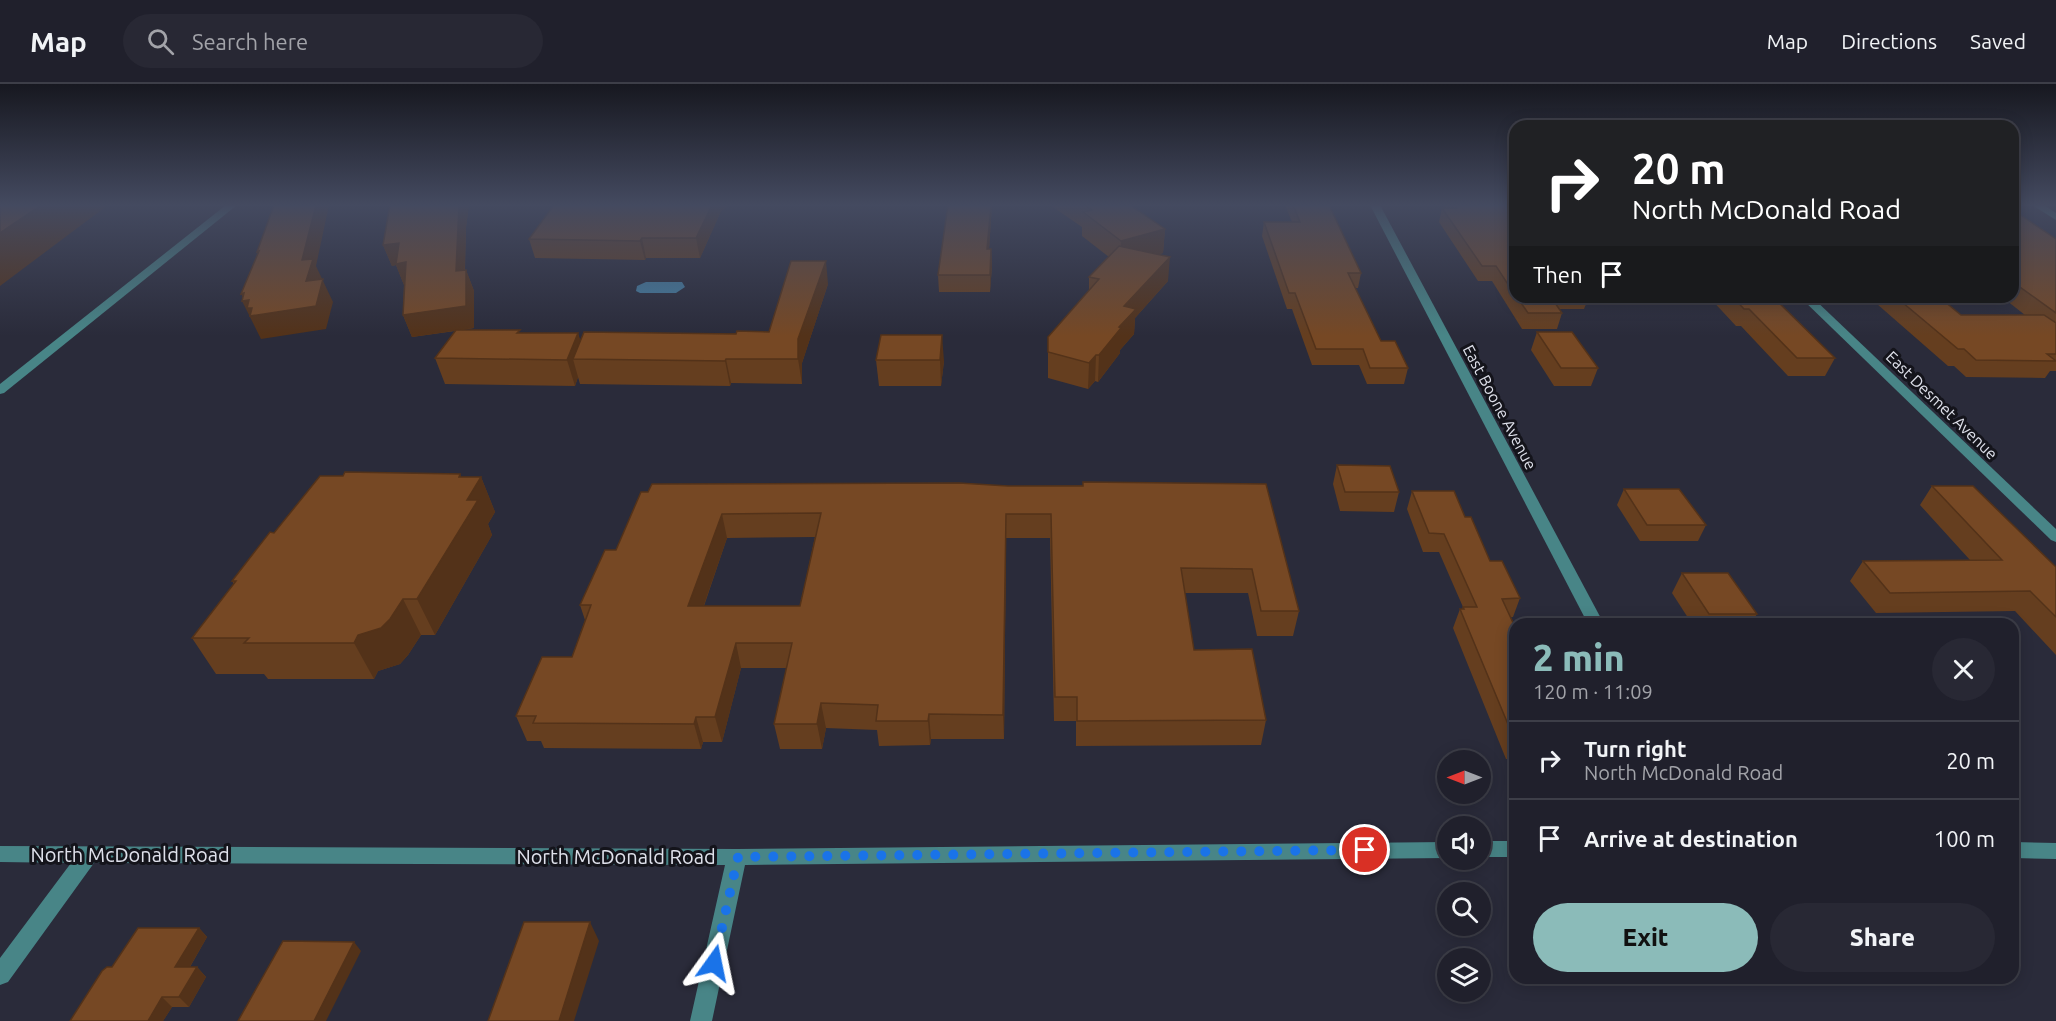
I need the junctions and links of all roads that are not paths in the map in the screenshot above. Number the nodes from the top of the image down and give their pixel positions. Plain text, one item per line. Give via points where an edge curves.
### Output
1 (177, 249) edge
2 (1398, 249) edge
3 (1812, 303) edge
4 (0, 390) edge
5 (2056, 537) edge
6 (1593, 618) edge
7 (1491, 849) edge
8 (1509, 849) edge
9 (1437, 850) edge
10 (2019, 850) edge
11 (2056, 850) edge
12 (0, 854) edge
13 (89, 854) junction
14 (738, 857) junction
15 (0, 975) edge
16 (702, 1021) edge

1 - 4 street
2 - 6 street, East Boone Avenue
3 - 5 street, East Desmet Avenue
7 - 8 street
9 - 14 street, North McDonald Road
10 - 11 street
12 - 13 street, North McDonald Road
13 - 14 street, North McDonald Road
13 - 15 street
14 - 16 street

